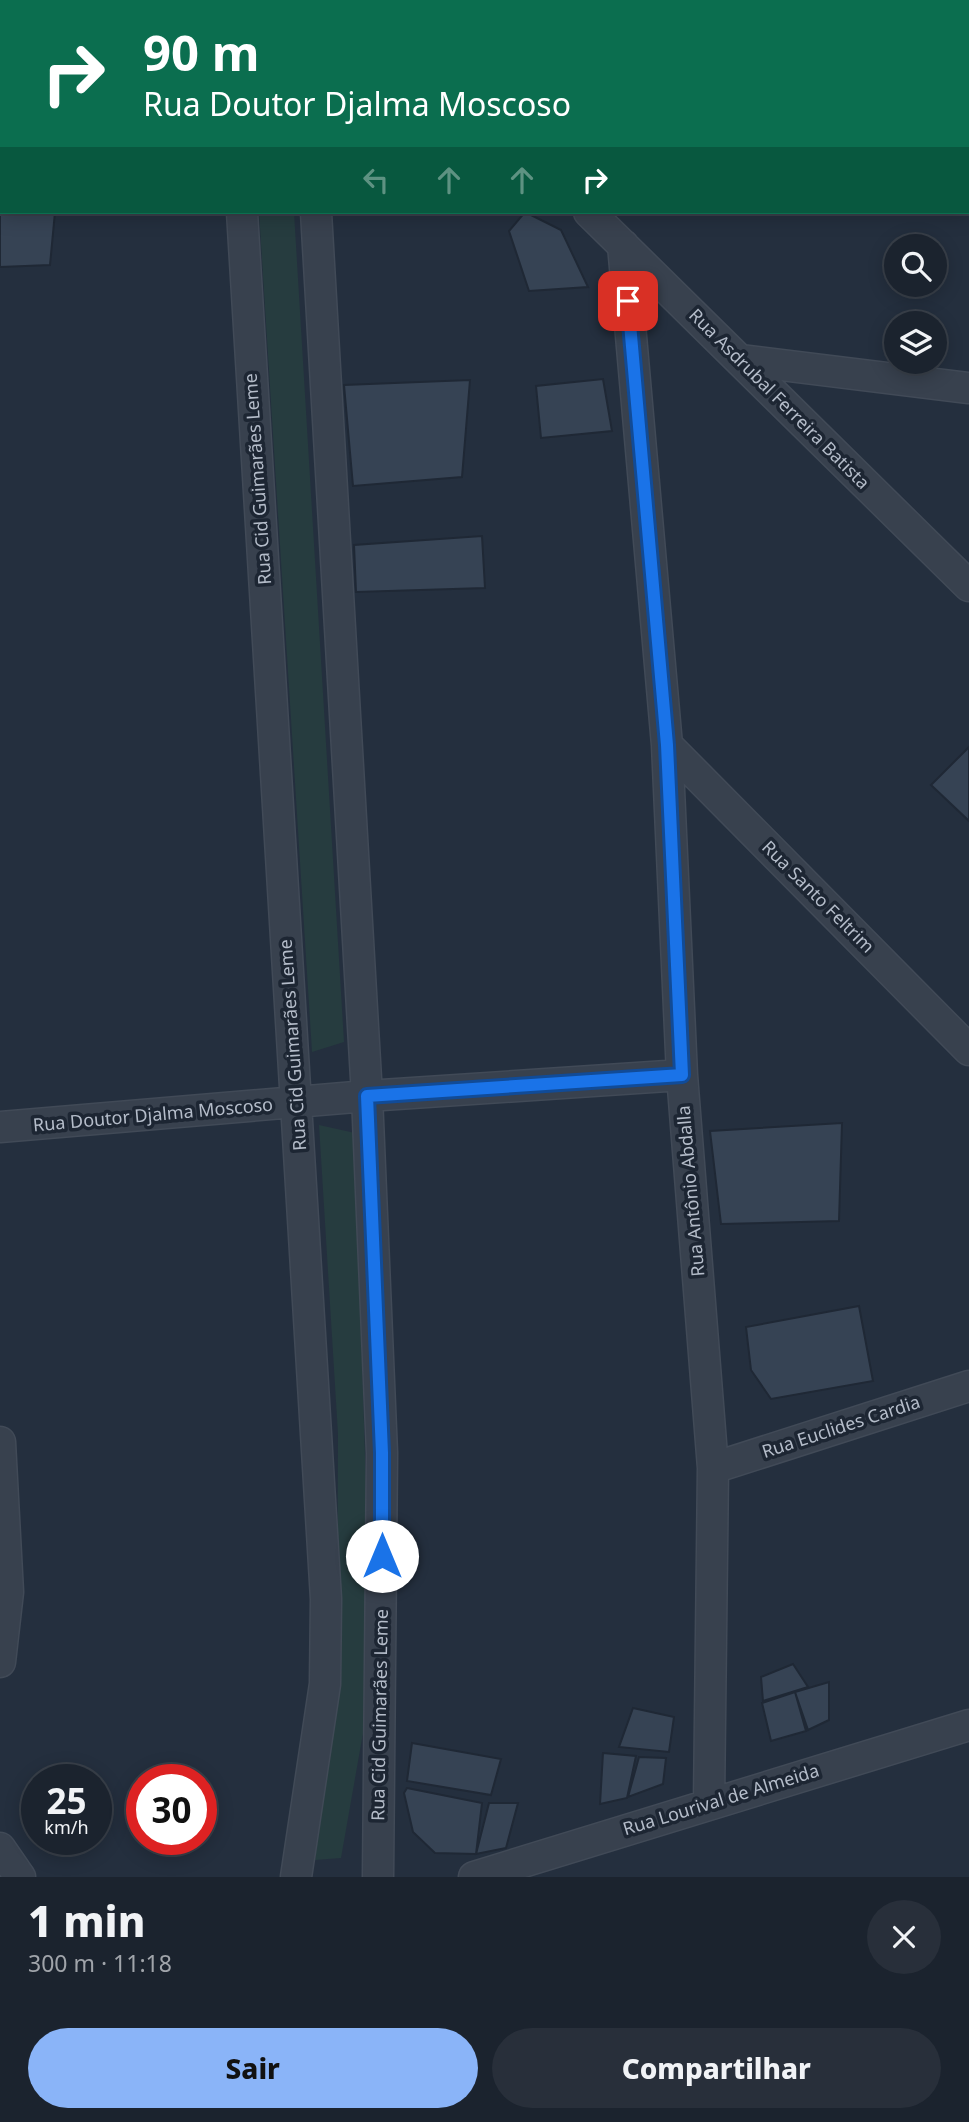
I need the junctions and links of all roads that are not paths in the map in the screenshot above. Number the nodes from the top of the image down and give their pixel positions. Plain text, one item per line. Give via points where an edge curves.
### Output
1 (242, 214) edge
2 (316, 214) edge
3 (591, 214) edge
4 (623, 245) junction
5 (740, 360) junction
6 (969, 388) edge
7 (969, 586) edge
8 (667, 745) junction
9 (969, 1050) edge
10 (682, 1075) junction
11 (367, 1096) junction
12 (297, 1103) junction
13 (0, 1127) edge
14 (969, 1386) edge
15 (0, 1442) edge
16 (713, 1468) junction
17 (0, 1662) edge
18 (969, 1724) edge
19 (709, 1803) junction
20 (0, 1848) edge
21 (20, 1877) edge
22 (296, 1877) edge
23 (378, 1877) edge
24 (474, 1877) edge

1 - 12 street, Rua Cid Guimarães Leme
2 - 11 street, Rua Cid Guimarães Leme
3 - 4 street, Rua Asdrubal Ferreira Batista
4 - 5 street, Rua Asdrubal Ferreira Batista
4 - 8 street, Rua Antônio Abdalla
5 - 6 street
5 - 7 street, Rua Asdrubal Ferreira Batista
8 - 9 street, Rua Santo Feltrim
8 - 10 street, Rua Antônio Abdalla
10 - 11 street, Rua Doutor Djalma Moscoso
10 - 16 street, Rua Antônio Abdalla
11 - 12 street, Rua Doutor Djalma Moscoso
11 - 23 street, Rua Cid Guimarães Leme via 382,1453
12 - 13 street, Rua Doutor Djalma Moscoso
12 - 22 street, Rua Cid Guimarães Leme via 326,1599 325,1684
14 - 16 street, Rua Euclides Cardia
15 - 17 street via 8,1592
16 - 19 street, Rua Antônio Abdalla
18 - 19 street, Rua Lourival de Almeida
19 - 24 street, Rua Lourival de Almeida
20 - 21 street

